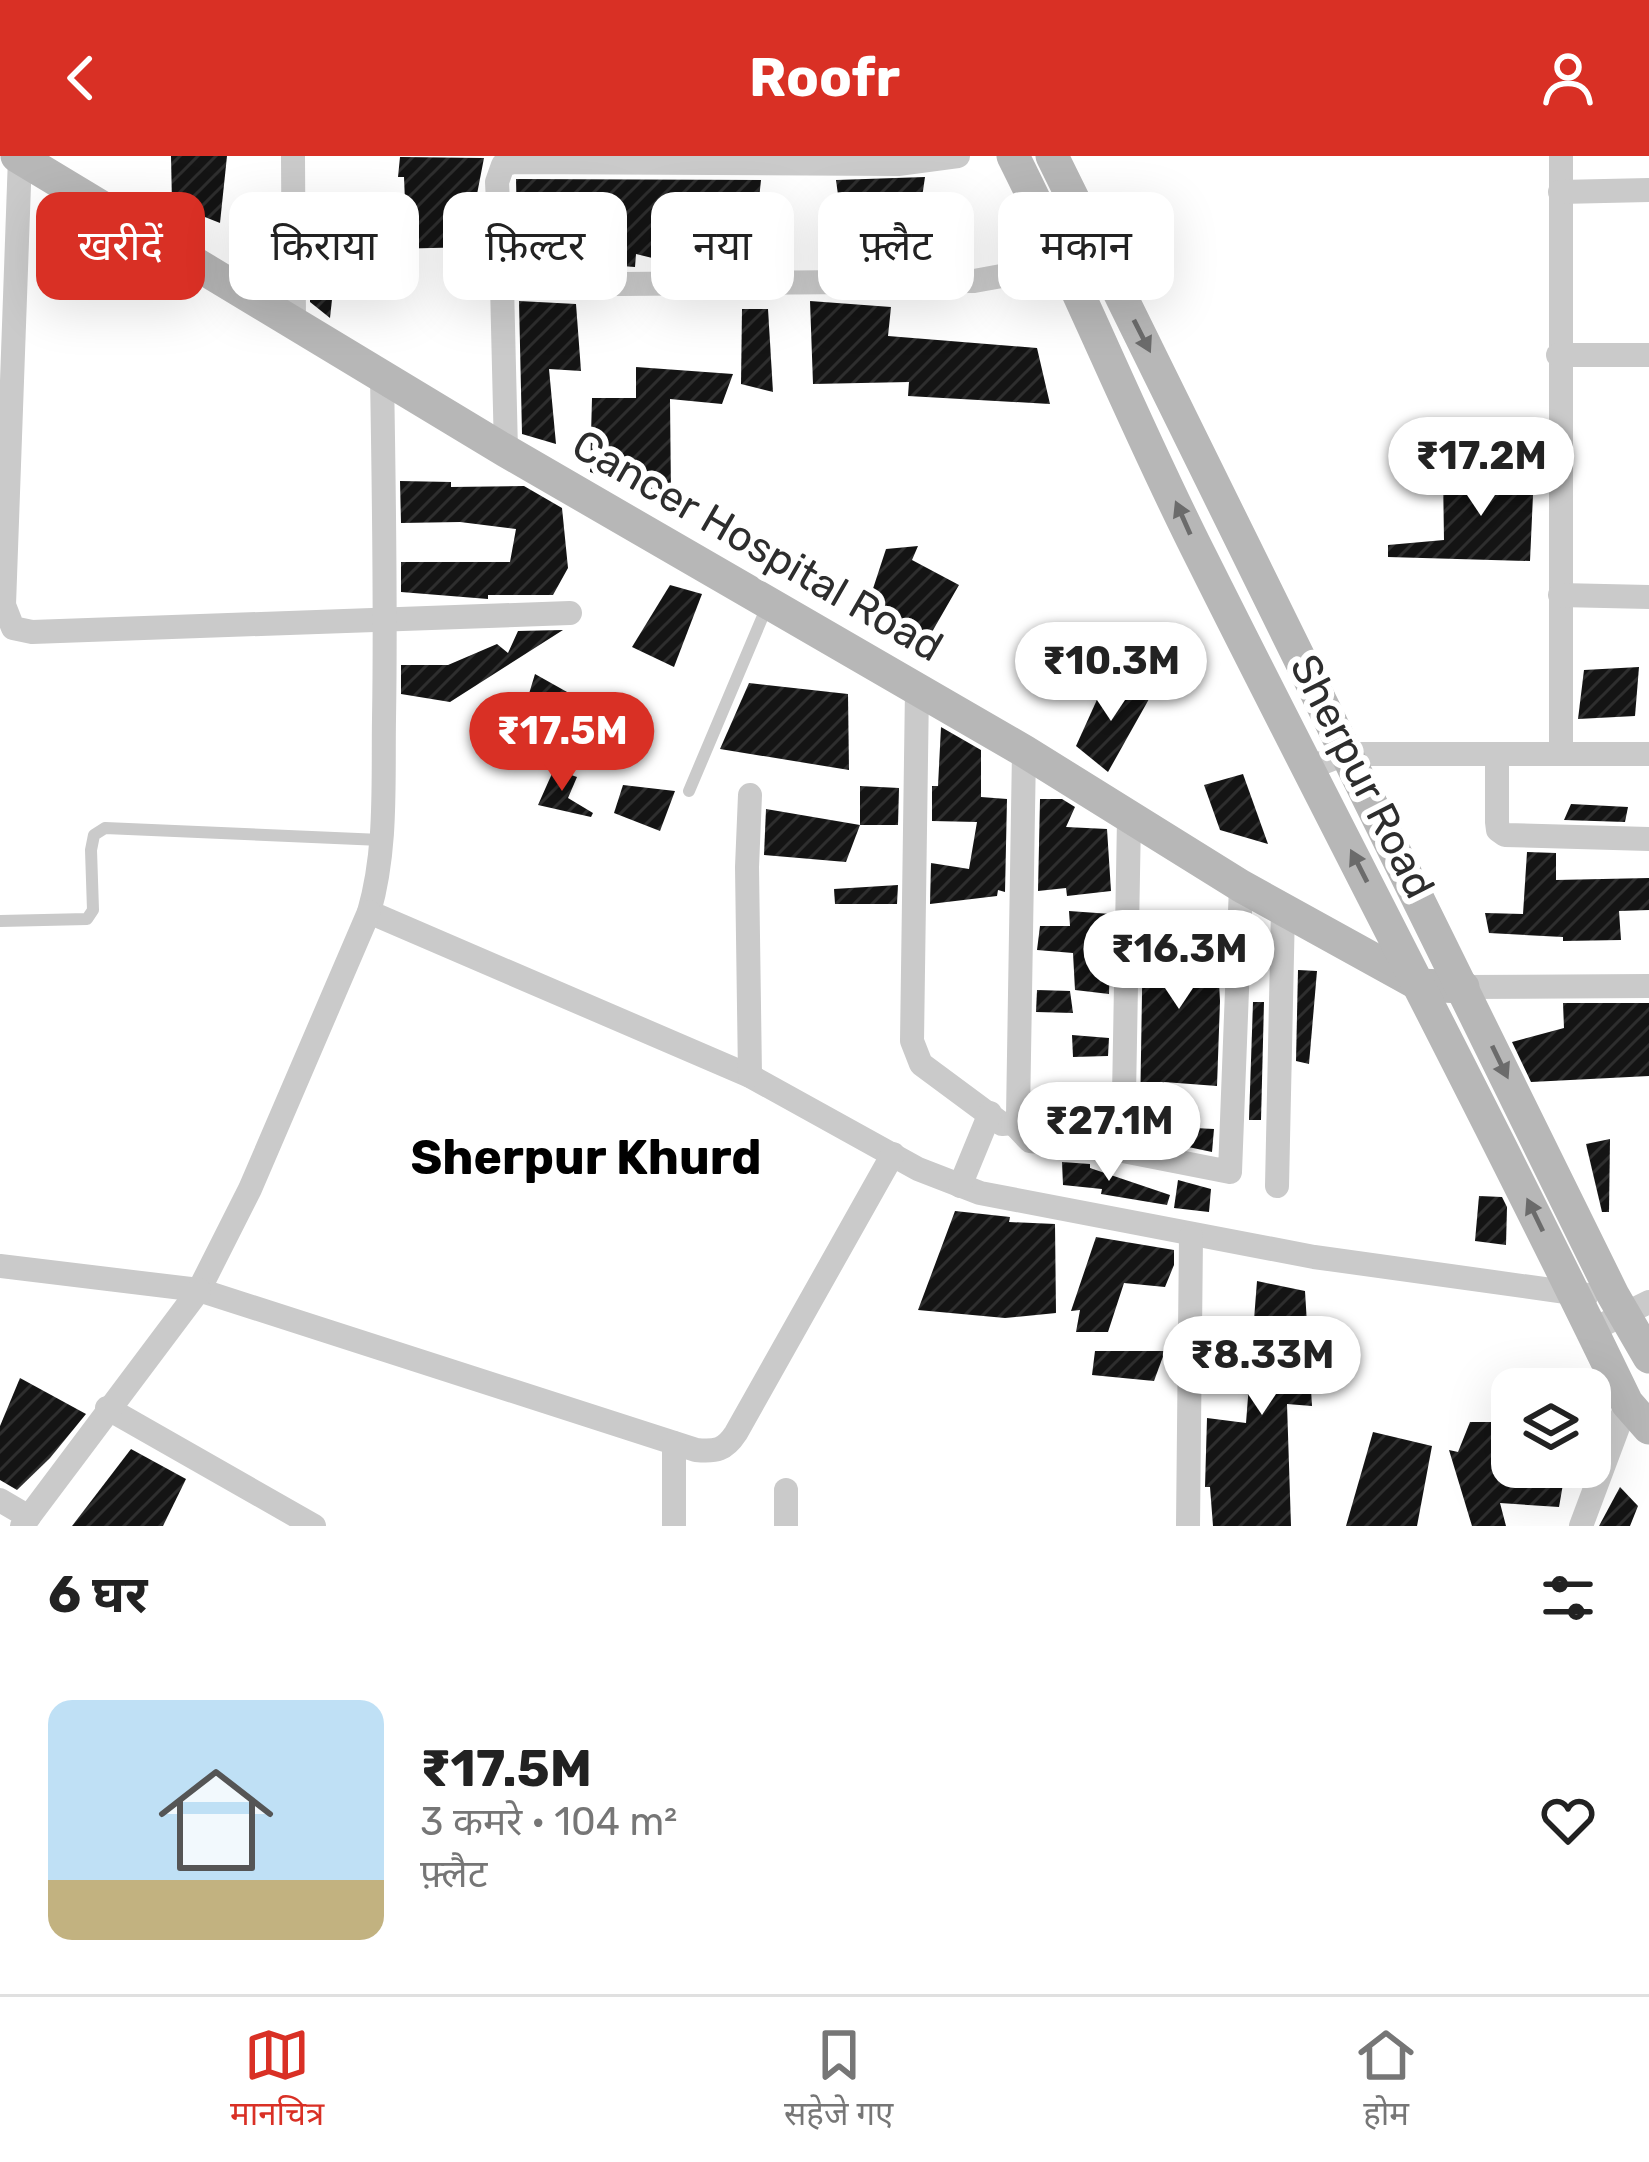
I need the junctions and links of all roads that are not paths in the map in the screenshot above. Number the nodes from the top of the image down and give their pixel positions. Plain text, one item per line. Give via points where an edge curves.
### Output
1 (293, 156) edge
2 (958, 156) edge
3 (1013, 156) edge
4 (1052, 156) edge
5 (1561, 156) edge
6 (19, 157) edge
7 (1649, 190) edge
8 (497, 192) edge
9 (1031, 192) edge
10 (1560, 192) junction
11 (998, 277) edge
12 (627, 284) edge
13 (502, 300) edge
14 (1083, 300) edge
15 (294, 323) junction
16 (1558, 356) junction
17 (1649, 356) edge
18 (382, 376) junction
19 (506, 451) junction
20 (1560, 595) junction
21 (1649, 597) edge
22 (768, 603) junction
23 (570, 613) dead end
24 (386, 622) junction
25 (917, 688) junction
26 (1024, 751) junction
27 (1561, 753) junction
28 (1345, 754) junction
29 (1497, 754) junction
30 (1649, 754) edge
31 (1309, 768) junction
32 (689, 791) dead end
33 (750, 795) dead end
34 (1129, 819) junction
35 (1649, 839) edge
36 (382, 840) junction
37 (1240, 886) junction
38 (1283, 910) junction
39 (369, 912) junction
40 (0, 921) edge
41 (1420, 985) junction
42 (1649, 986) edge
43 (1463, 987) junction
44 (750, 1076) junction
45 (1001, 1118) junction
46 (1123, 1150) junction
47 (893, 1154) junction
48 (960, 1186) junction
49 (1276, 1186) dead end
50 (1191, 1236) junction
51 (0, 1266) edge
52 (199, 1290) junction
53 (1574, 1295) junction
54 (1629, 1304) edge
55 (1592, 1330) junction
56 (1649, 1357) edge
57 (107, 1408) junction
58 (1638, 1415) edge
59 (674, 1443) junction
60 (786, 1490) dead end
61 (0, 1500) edge
62 (25, 1521) edge
63 (314, 1526) edge
64 (674, 1526) edge
65 (786, 1526) edge
66 (1188, 1526) edge
67 (1580, 1526) edge

1 - 15 street
2 - 8 street via 898,164 514,162 503,165
3 - 9 street, Sherpur Road
4 -> 28 street, Sherpur Road
5 - 10 street
6 - 15 street, Cancer Hospital Road
6 - 24 street via 4,604 14,628
7 - 10 street
10 - 16 street
11 - 12 street
13 - 19 street
31 -> 14 street, Sherpur Road via 1199,554
15 - 18 street, Cancer Hospital Road
16 - 17 street
16 - 20 street
18 - 19 street, Cancer Hospital Road
18 - 24 street
19 - 22 street, Cancer Hospital Road
20 - 21 street
20 - 27 street
22 - 25 street, Cancer Hospital Road
22 - 32 lane
23 - 24 street
24 - 36 street
25 - 26 street, Cancer Hospital Road
25 - 45 street via 912,1041 921,1064
26 - 34 street, Cancer Hospital Road
26 - 45 street via 1018,1116
27 - 29 street
27 - 30 street
28 - 29 street
28 - 31 street
28 - 43 street, Sherpur Road
29 - 35 street via 1504,835
41 -> 31 street, Sherpur Road
33 - 44 street
34 - 37 street, Cancer Hospital Road
34 - 46 street
36 - 39 street
36 - 40 lane via 105,828 91,850 94,910 87,919
37 - 38 street, Cancer Hospital Road
37 - 46 street via 1230,1172
38 - 41 street, Cancer Hospital Road
38 - 49 street
39 - 44 street
39 - 52 street
41 - 43 street, Cancer Hospital Road
53 -> 41 street, Sherpur Road
42 - 43 street
43 -> 54 street, Sherpur Road
44 - 47 street
45 - 46 street via 1030,1141
45 - 48 street
47 - 48 street
47 - 59 street via 727,1447
48 - 50 street
50 - 53 street
50 - 66 street
51 - 52 street
52 - 57 street
52 - 59 street
53 - 54 street
53 - 55 street, Sherpur Road
54 - 55 street
54 - 56 street, Sherpur Road
55 - 58 street, Sherpur Road
57 - 62 street
57 - 63 street
58 - 67 street
59 - 64 street
60 - 65 street
61 - 62 street

